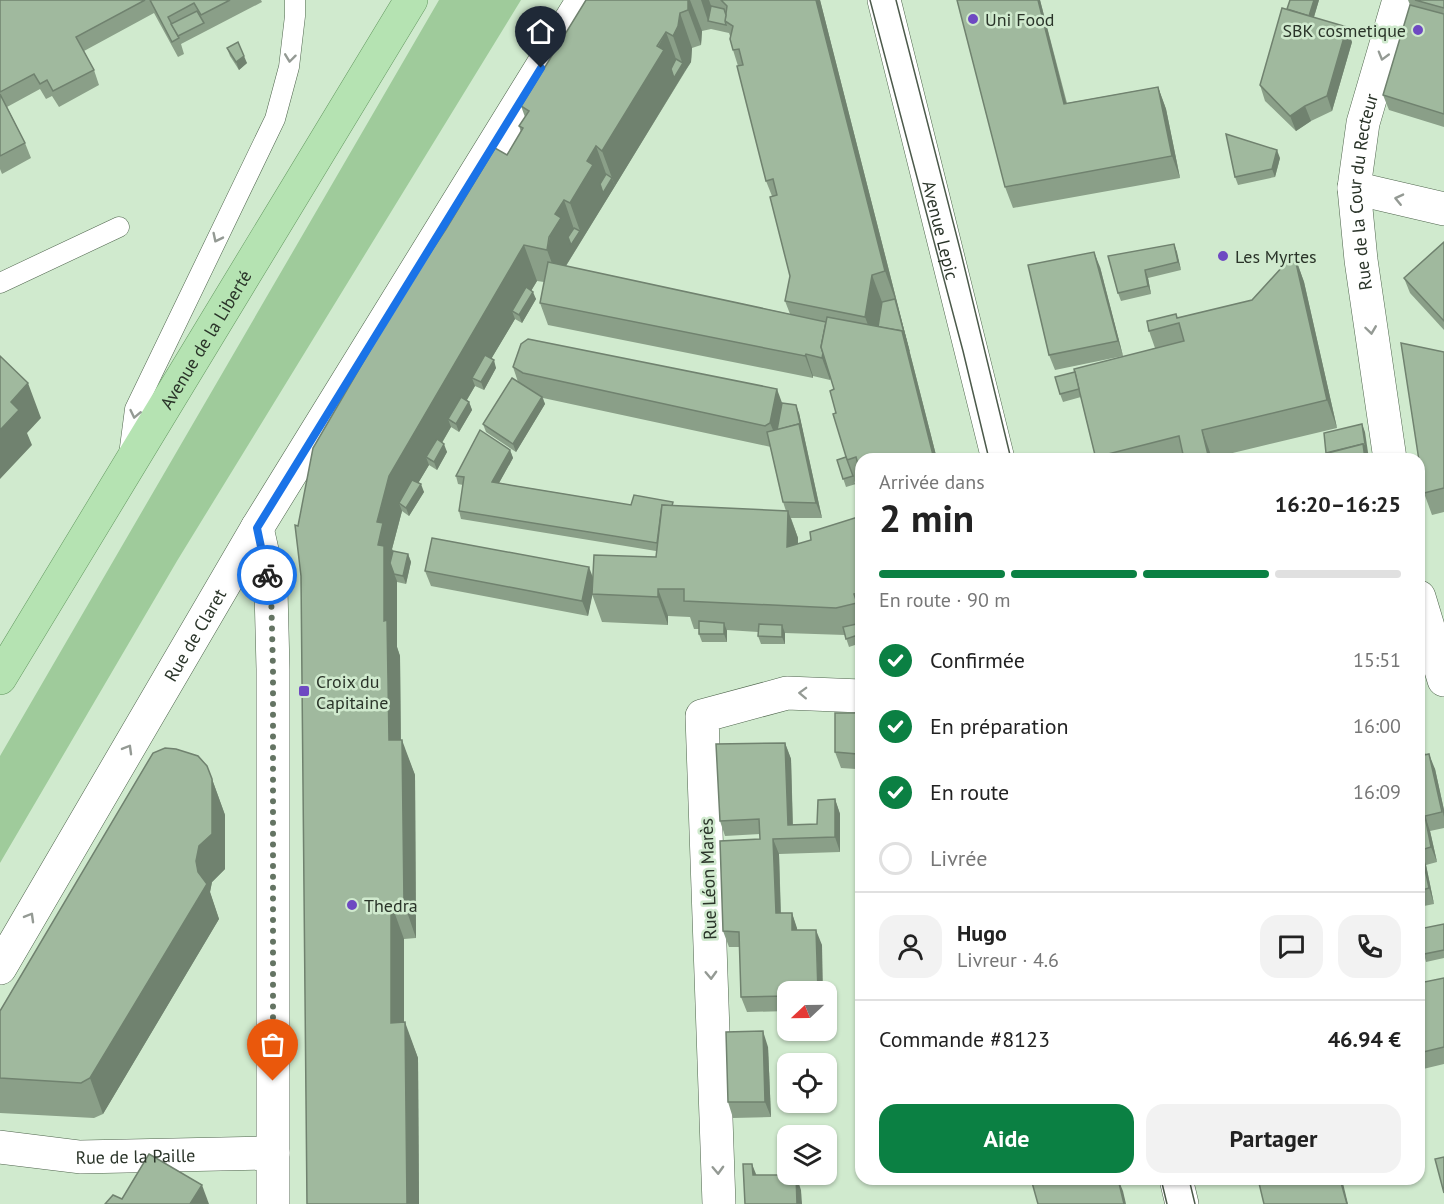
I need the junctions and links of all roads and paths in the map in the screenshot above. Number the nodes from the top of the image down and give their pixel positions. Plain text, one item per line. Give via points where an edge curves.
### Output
1 (295, 0) edge
2 (411, 0) edge
3 (583, 0) edge
4 (884, 0) edge
5 (1399, 0) edge
6 (1354, 188) junction
7 (1444, 209) edge
8 (119, 227) dead end
9 (0, 283) edge
10 (997, 453) edge
11 (1388, 453) edge
12 (127, 466) junction
13 (257, 528) junction
14 (1425, 617) edge
15 (0, 678) edge
16 (1444, 680) edge
17 (855, 696) edge
18 (0, 968) edge
19 (0, 1147) edge
20 (273, 1153) junction
21 (1177, 1185) edge
22 (273, 1204) edge
23 (719, 1204) edge
24 (1182, 1204) edge

1 -> 12 lane via 289,67 274,119 135,409
2 - 12 main road, Avenue de la Liberté
3 - 13 street, Rue de Claret
4 - 10 street, Avenue Lepic
5 -> 6 street, Rue de la Cour du Recteur via 1363,123
7 -> 6 street
6 -> 11 street, Rue de la Cour du Recteur
8 - 9 lane
12 - 15 main road, Avenue de la Liberté
18 -> 13 street, Rue de Claret
13 - 20 street via 271,590 272,624
14 - 16 street
17 -> 23 street, Rue Léon Marès via 787,693 702,716
19 - 20 street, Rue de la Paille via 80,1157
20 - 22 street
21 - 24 street

